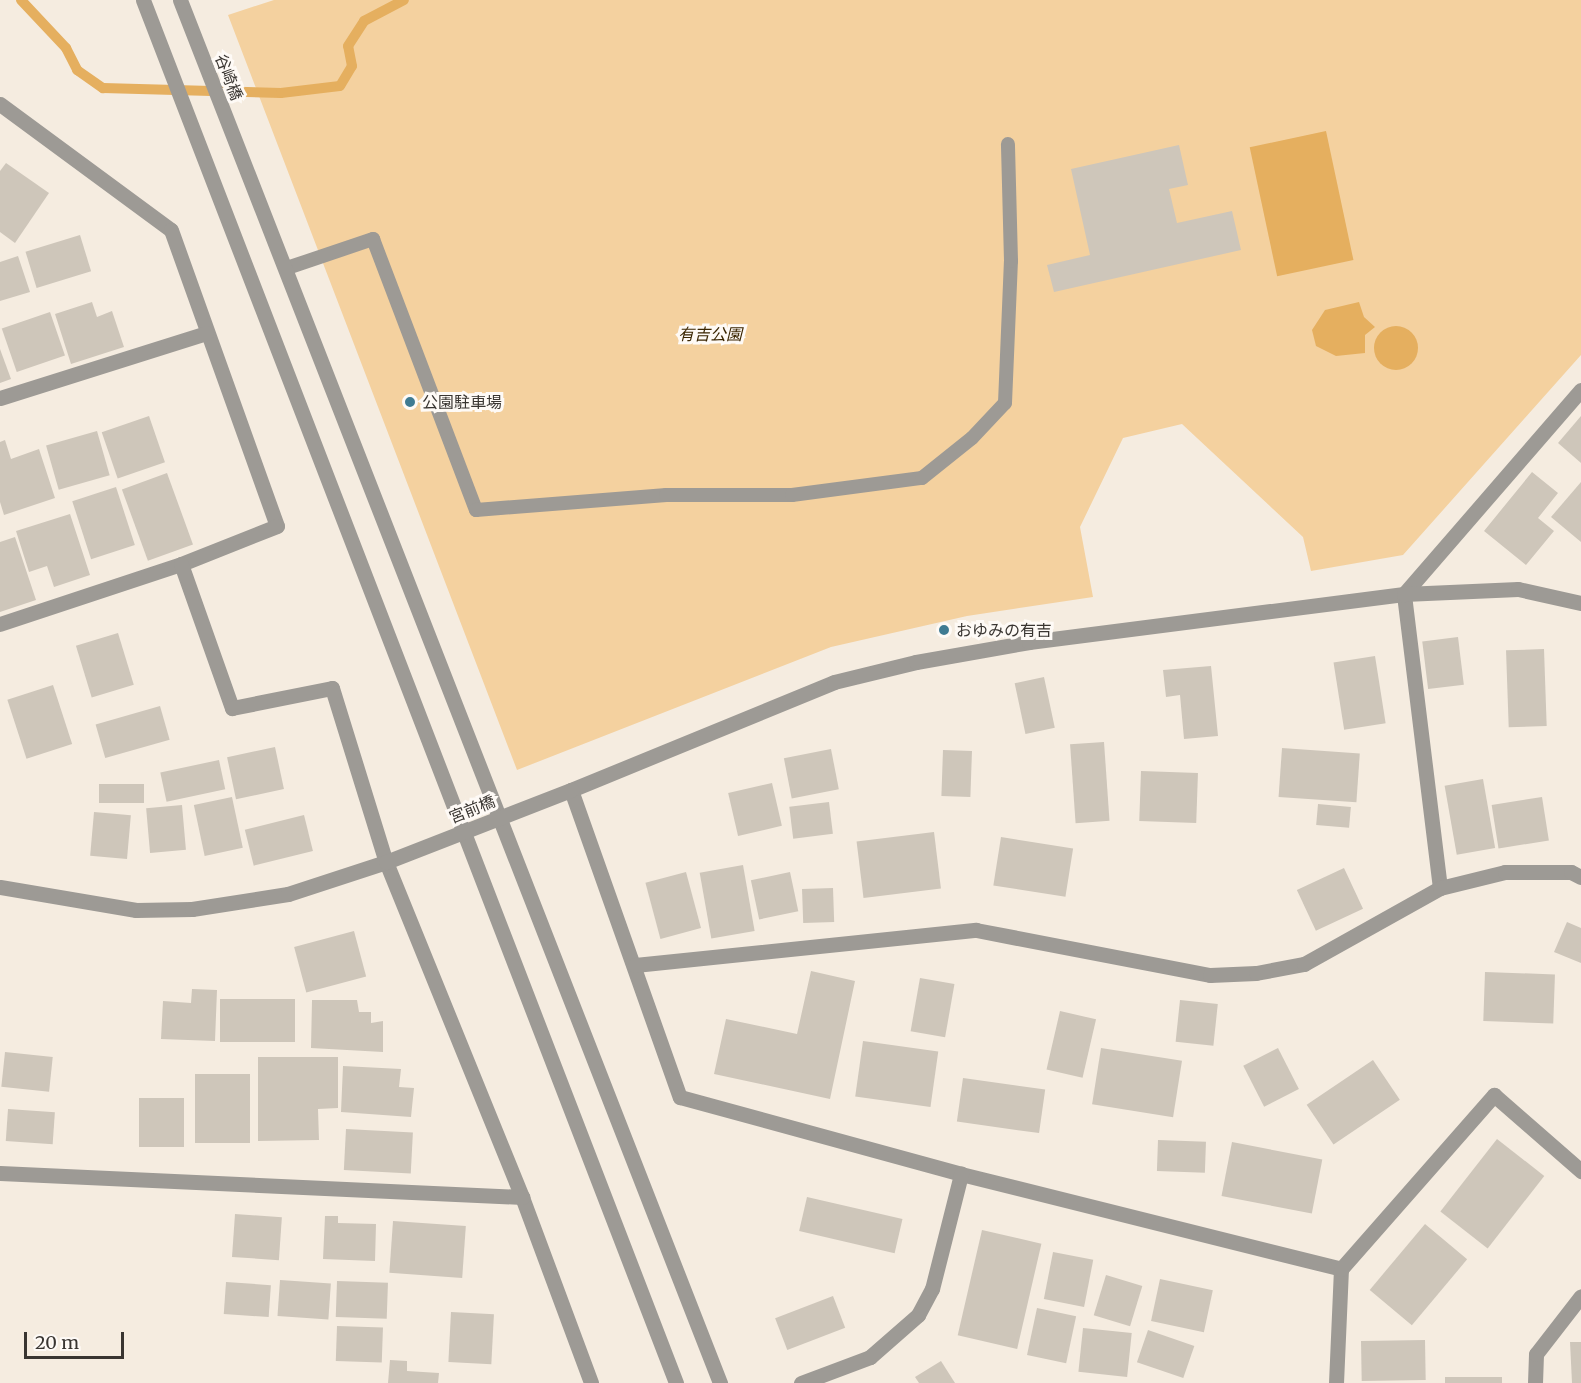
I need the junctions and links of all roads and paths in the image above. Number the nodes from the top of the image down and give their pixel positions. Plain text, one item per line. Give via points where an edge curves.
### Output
1 (142, 0) edge
2 (180, 0) edge
3 (0, 104) edge
4 (1008, 144) dead end
5 (287, 268) junction
6 (206, 333) junction
7 (1581, 390) edge
8 (0, 398) edge
9 (181, 564) junction
10 (1404, 594) junction
11 (1581, 603) edge
12 (0, 624) edge
13 (571, 790) junction
14 (386, 862) junction
15 (1581, 877) edge
16 (0, 887) edge
17 (1440, 888) junction
18 (634, 965) junction
19 (1581, 1171) edge
20 (0, 1173) edge
21 (961, 1174) junction
22 (522, 1197) junction
23 (1341, 1269) junction
24 (1581, 1296) edge
25 (591, 1383) edge
26 (675, 1383) edge
27 (720, 1383) edge
28 (801, 1383) edge
29 (1336, 1383) edge
30 (1535, 1383) edge

1 - 26 street
2 - 5 street, 谷崎橋
3 - 6 street via 171,230
4 - 5 lane via 1011,261 1005,403 972,438 922,478 792,495 666,495 476,510 373,239
5 - 27 street, 谷崎橋 via 416,611
6 - 8 street
6 - 9 street via 277,526
7 - 10 street
9 - 12 street
9 - 14 street via 232,708 332,688
10 - 11 street, 宮前橋 via 1518,589
10 - 13 street, 宮前橋 via 1029,642 916,662 834,682
10 - 17 street
13 - 14 street, 宮前橋, bridge
13 - 18 street
14 - 16 street, 宮前橋 via 288,894 192,909 136,910
14 - 22 street
15 - 17 street via 1571,872 1506,872
17 - 18 street via 1304,964 1256,974 1210,975 976,930
18 - 21 street via 680,1097
19 - 23 street via 1494,1095
20 - 22 street
21 - 23 street
21 - 28 street via 932,1289 918,1315 870,1357
22 - 25 street
23 - 29 street
24 - 30 street via 1536,1354

